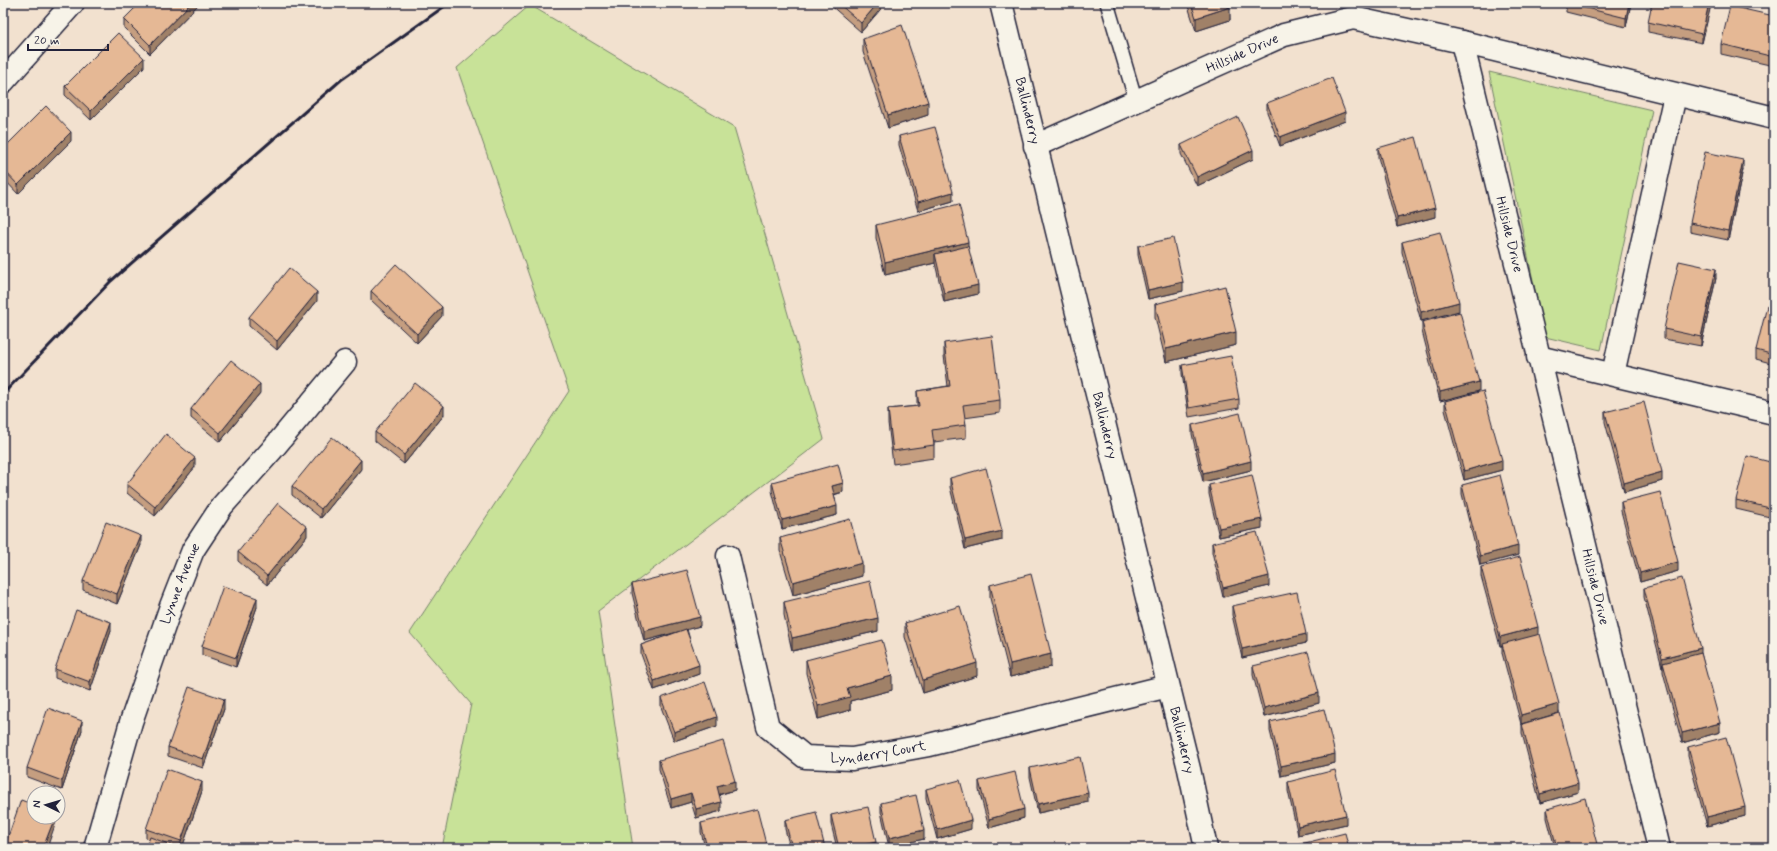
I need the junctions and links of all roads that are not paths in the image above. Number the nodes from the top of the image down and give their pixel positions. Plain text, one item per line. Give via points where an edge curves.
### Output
1 (73, 3) edge
2 (1000, 3) edge
3 (1107, 3) edge
4 (1462, 42) junction
5 (3, 82) edge
6 (1675, 95) junction
7 (1136, 101) junction
8 (1774, 118) edge
9 (1035, 146) junction
10 (1538, 357) junction
11 (345, 362) dead end
12 (1613, 374) junction
13 (1774, 413) edge
14 (728, 556) dead end
15 (1168, 686) junction
16 (95, 848) edge
17 (1206, 848) edge
18 (1659, 848) edge

1 - 5 street
2 - 9 street, Ballinderry
3 - 7 lane
4 - 6 street, Hillside Drive
4 - 7 street, Hillside Drive via 1353,18 1284,35
4 - 10 street, Hillside Drive
6 - 8 street, Hillside Drive
6 - 12 street
7 - 9 street, Hillside Drive
9 - 15 street, Ballinderry
10 - 12 street
10 - 18 street, Hillside Drive
11 - 16 street, Lynne Avenue via 222,506 193,550 131,722
12 - 13 street
14 - 15 street, Lynderry Court via 768,727 805,757 852,759 929,745
15 - 17 street, Ballinderry

